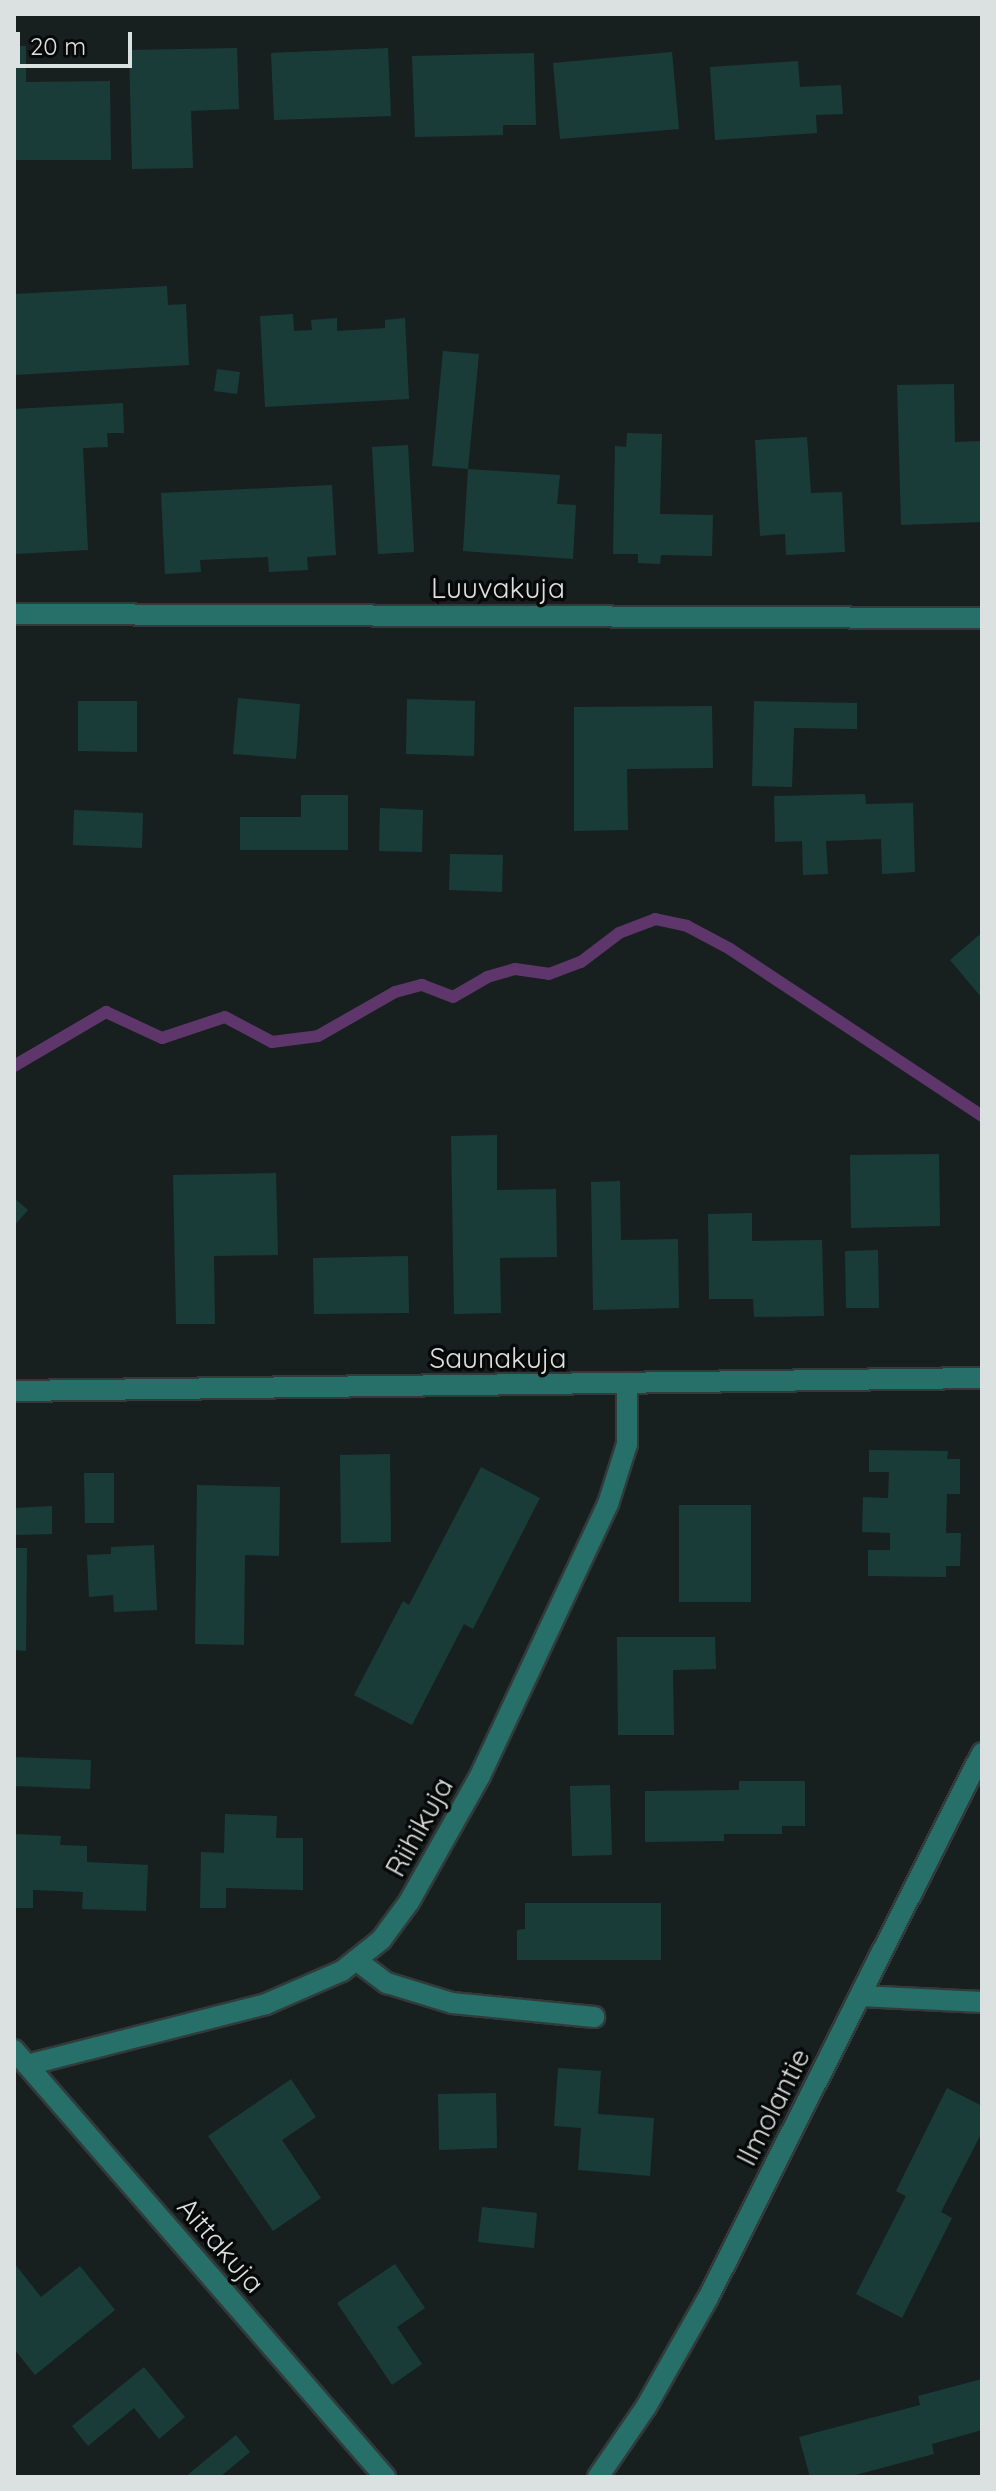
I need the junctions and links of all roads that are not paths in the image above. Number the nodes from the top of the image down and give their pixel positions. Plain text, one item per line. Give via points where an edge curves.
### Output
1 (14, 614) edge
2 (982, 618) edge
3 (982, 1378) edge
4 (627, 1385) junction
5 (14, 1391) edge
6 (982, 1753) edge
7 (356, 1960) junction
8 (860, 1996) junction
9 (982, 2002) edge
10 (594, 2017) dead end
11 (21, 2058) edge
12 (385, 2477) edge
13 (598, 2477) edge

1 - 2 street, Luuvakuja
3 - 4 street, Saunakuja
4 - 5 street, Saunakuja
4 - 7 street, Riihikuja via 627,1444 608,1504 487,1762 409,1902 381,1940
6 - 8 street, Ilmolantie
7 - 10 street via 387,1983 452,2003
7 - 11 street, Riihikuja via 266,2004
8 - 9 street
8 - 13 street, Ilmolantie via 708,2298 646,2407
11 - 12 street, Aittakuja

